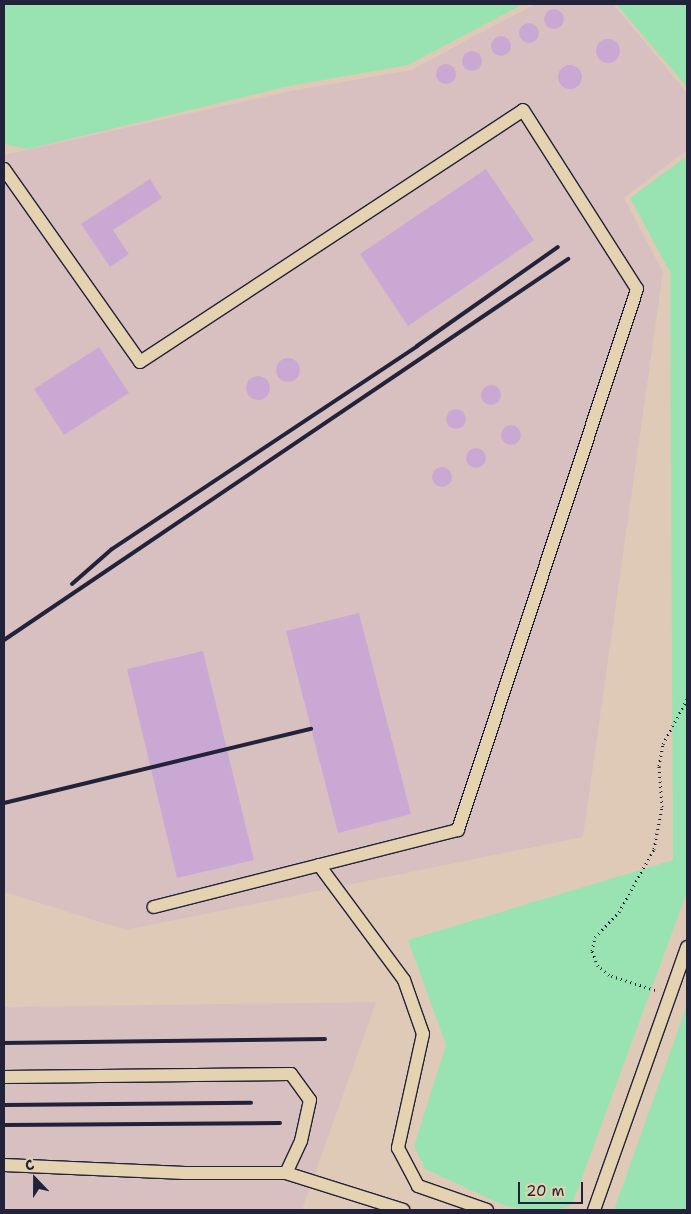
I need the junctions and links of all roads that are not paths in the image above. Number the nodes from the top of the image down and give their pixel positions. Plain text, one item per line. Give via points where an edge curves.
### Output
1 (4, 169) edge
2 (319, 865) junction
3 (154, 907) dead end
4 (687, 947) edge
5 (4, 1077) edge
6 (4, 1165) edge
7 (286, 1173) junction
8 (403, 1210) edge
9 (487, 1210) edge
10 (594, 1210) edge

1 - 2 lane via 140,362 523,110 637,290 458,830
2 - 3 lane
2 - 9 lane via 404,980 423,1034 398,1148 418,1186
4 - 10 lane
5 - 7 lane via 292,1074 310,1100 301,1140
6 - 7 lane via 185,1173
7 - 8 lane

